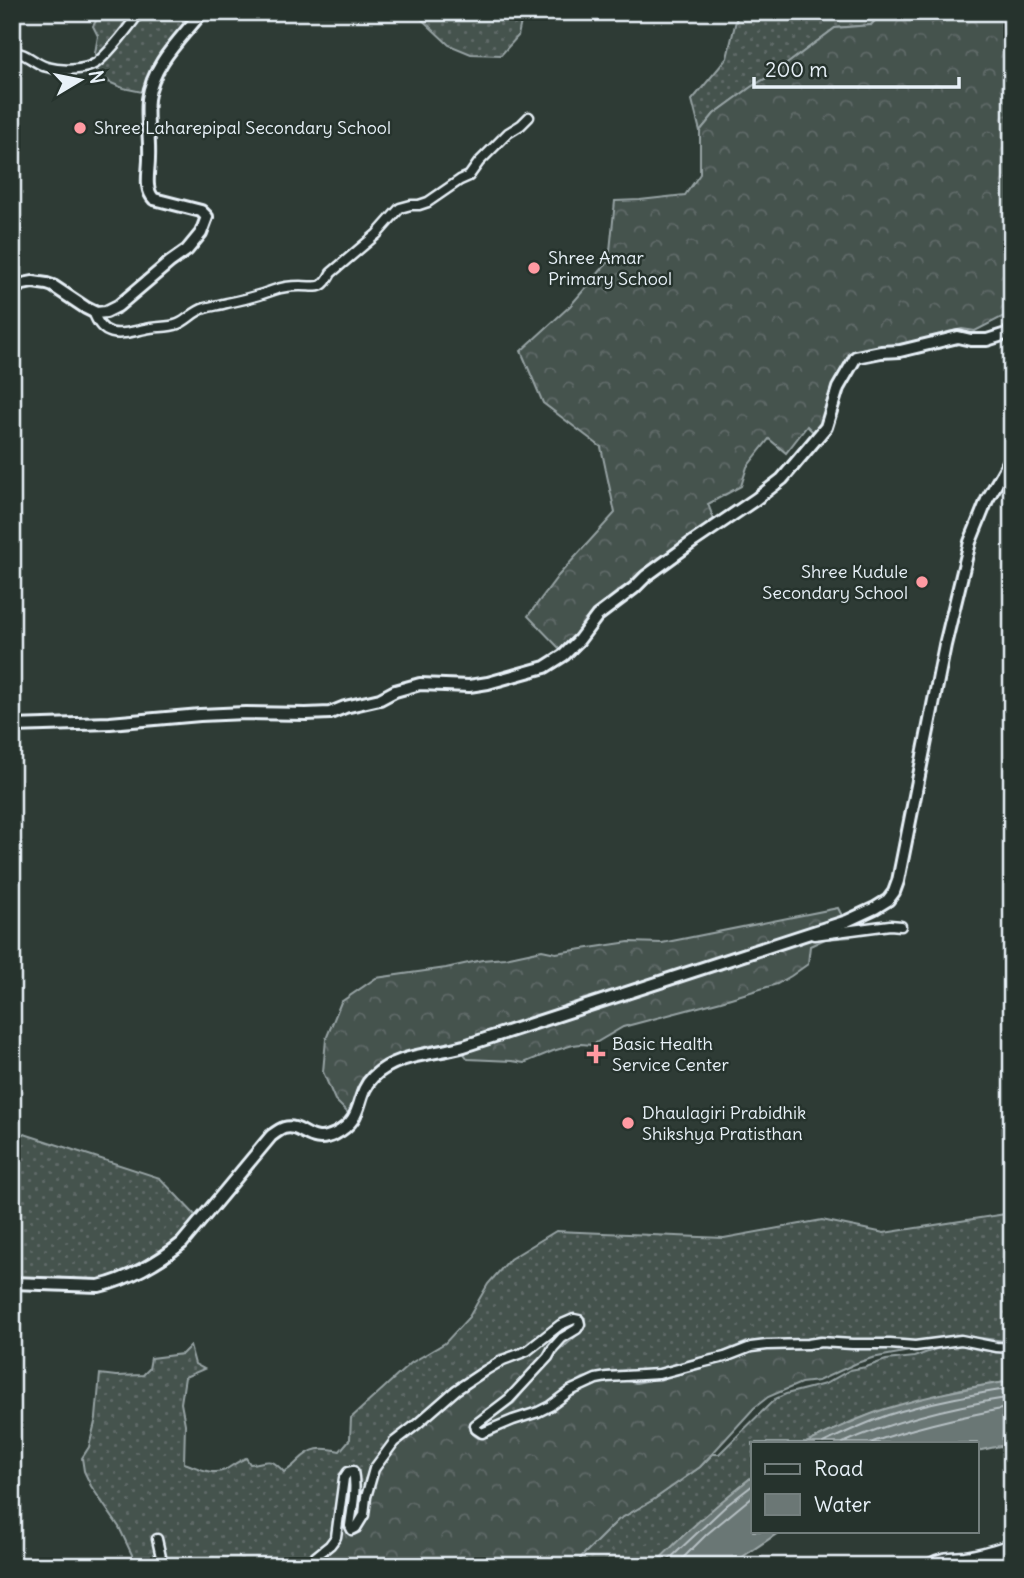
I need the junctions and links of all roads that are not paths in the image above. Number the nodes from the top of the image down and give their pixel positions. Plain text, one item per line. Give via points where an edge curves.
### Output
1 (140, 12) edge
2 (202, 12) edge
3 (12, 53) edge
4 (529, 117) dead end
5 (12, 289) edge
6 (93, 311) junction
7 (1012, 332) edge
8 (1012, 457) edge
9 (12, 726) edge
10 (901, 926) dead end
11 (801, 936) junction
12 (12, 1283) edge
13 (1012, 1348) edge
14 (157, 1539) dead end
15 (1012, 1547) edge
16 (961, 1562) edge
17 (163, 1566) edge
18 (304, 1566) edge
19 (931, 1566) edge

1 - 3 street via 105,54 86,68 48,68
2 - 6 street via 173,46 150,87 148,185 154,199 201,211 207,221 187,250 118,306 106,312
4 - 6 street via 508,133 470,176 428,202 400,208 321,286 279,288 207,307 175,326 133,333 104,330
5 - 6 street via 33,282 53,286
7 - 9 street via 987,340 958,337 856,357 838,387 826,427 782,479 646,576 597,616 564,655 545,667 469,686 420,684 330,713 244,713
8 - 11 street via 970,542 894,892 875,908
10 - 11 street
11 - 12 street via 452,1050 391,1064 371,1079 349,1126 326,1138 291,1128 271,1136 170,1253 99,1286
13 - 18 street via 961,1340 915,1346 821,1342 751,1347 659,1374 596,1379 538,1412 482,1433 476,1429 562,1338 577,1329 579,1320 574,1319 559,1325 527,1352 503,1360 456,1390 394,1442 374,1469 364,1515 352,1530 355,1479 353,1472 348,1472 336,1537
14 - 17 street
15 - 16 highway
16 - 19 highway via 946,1559

